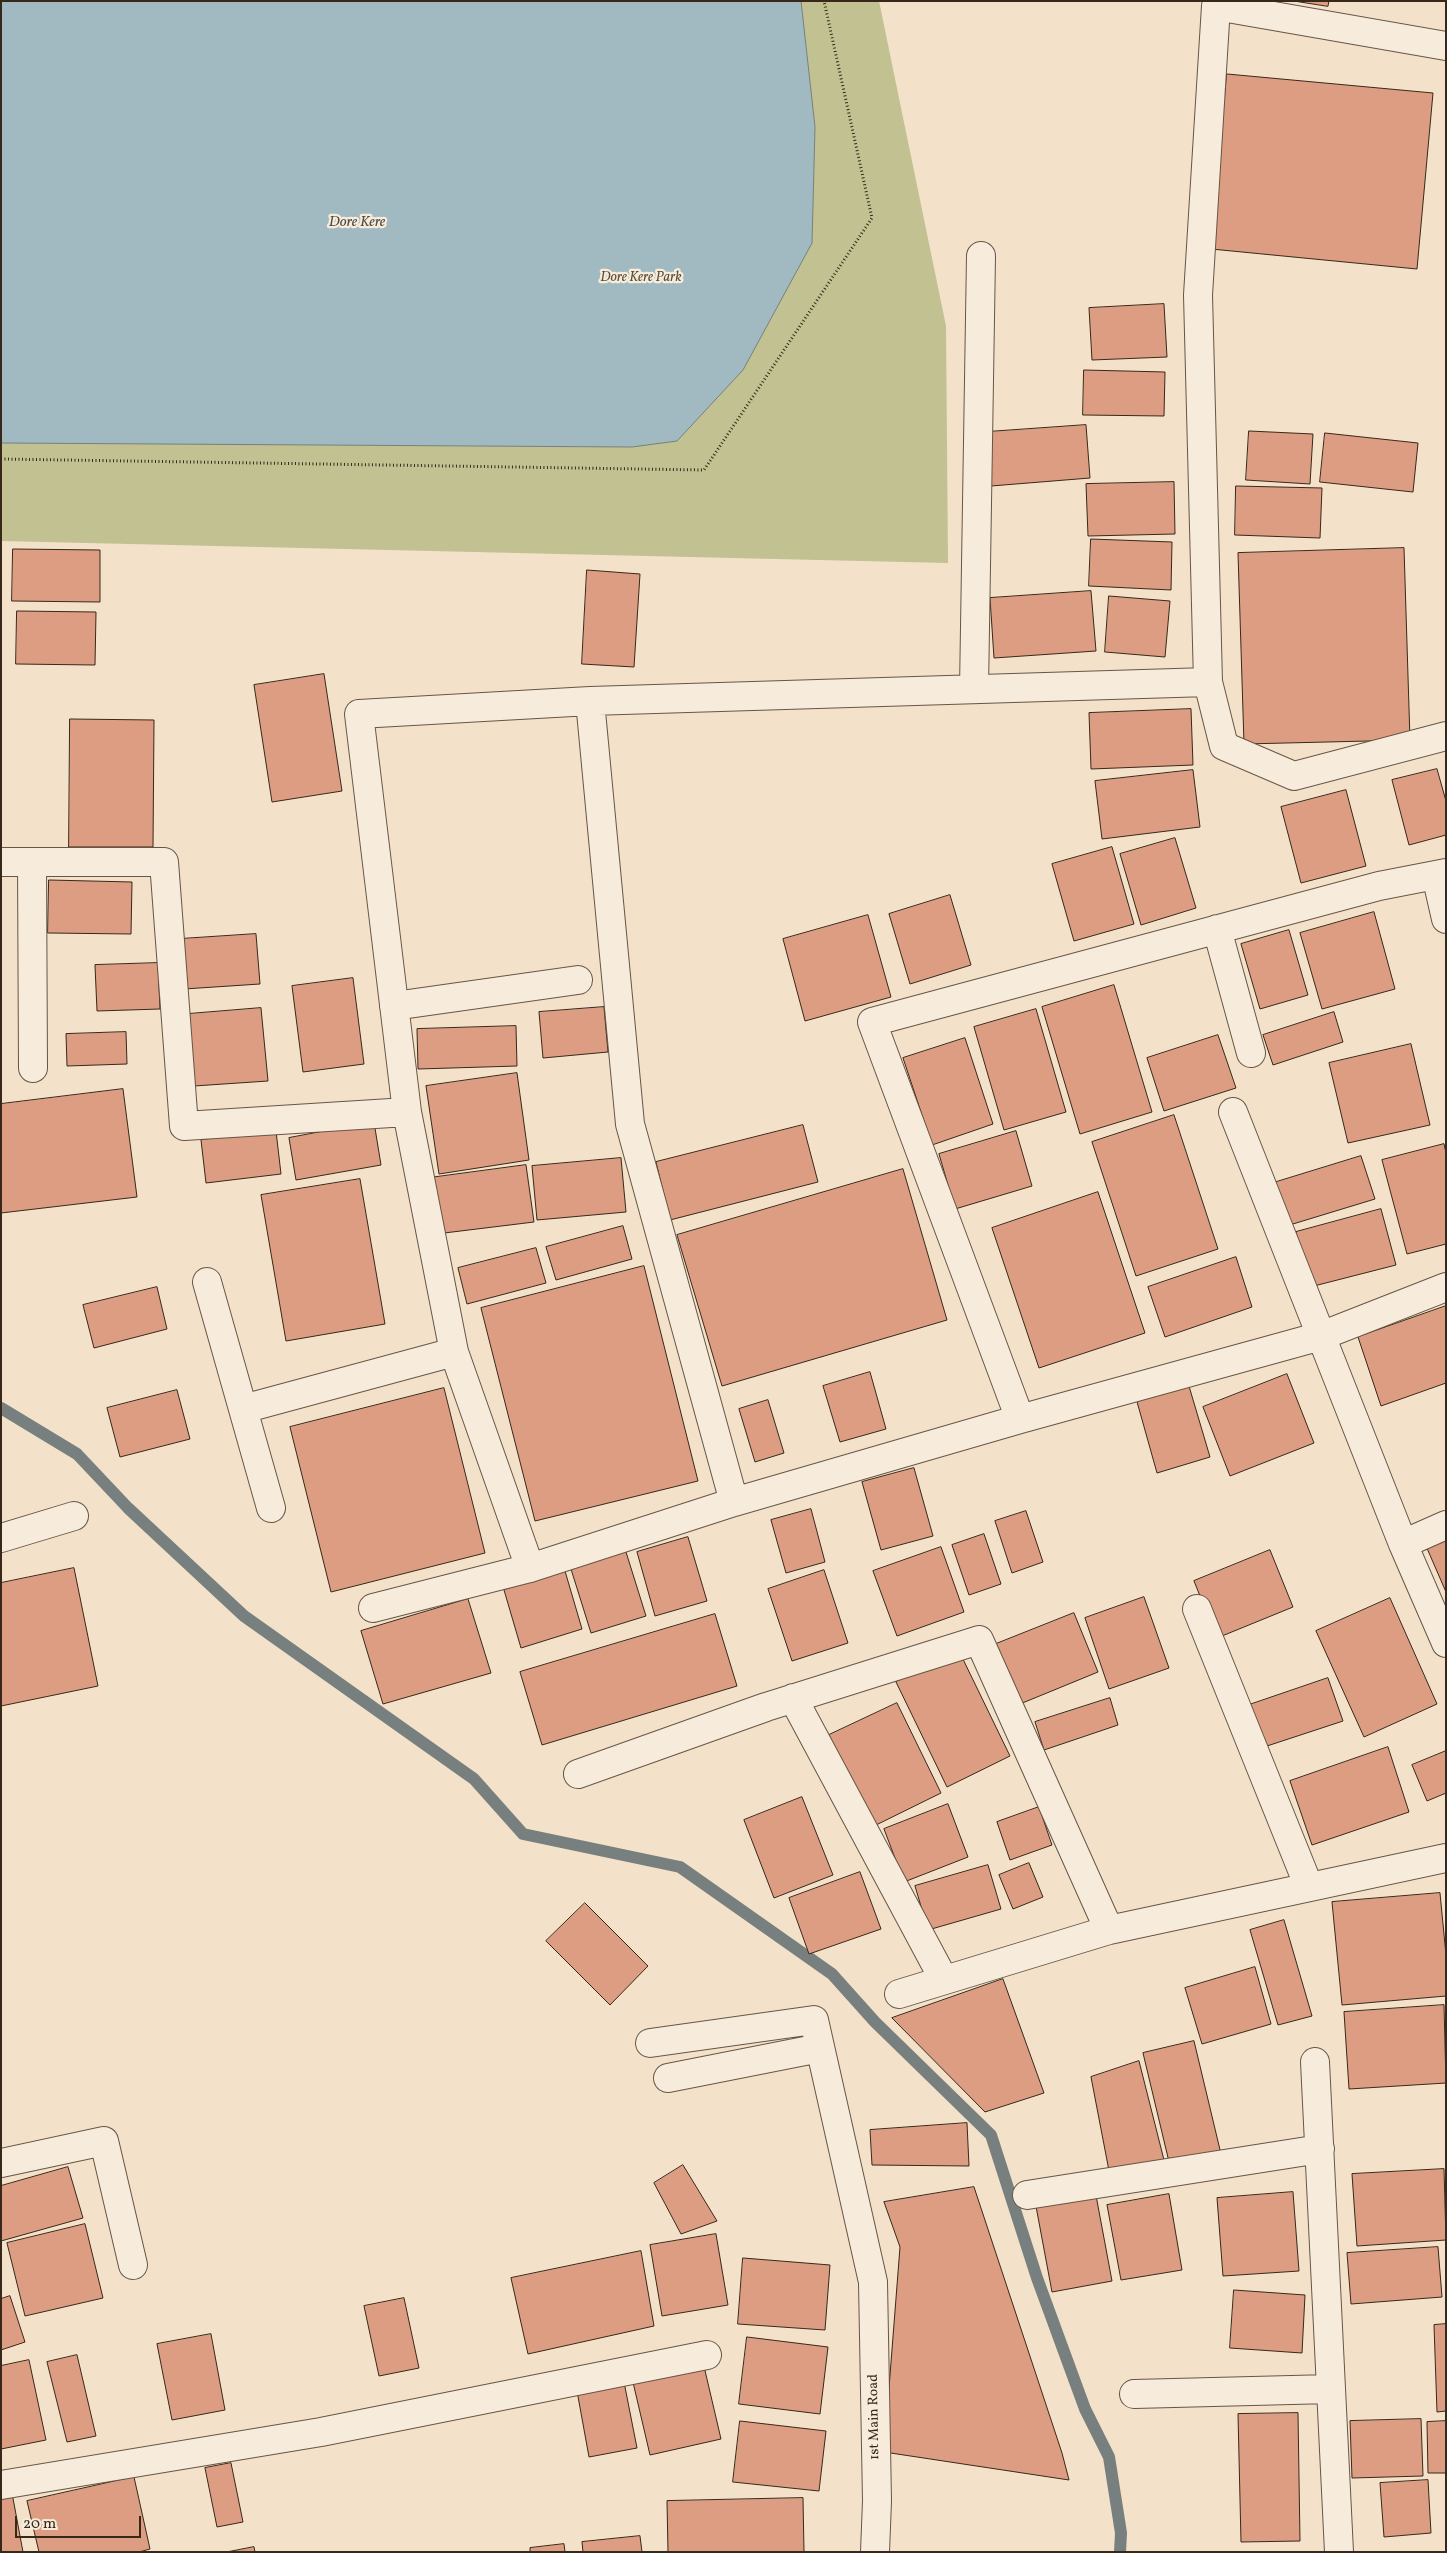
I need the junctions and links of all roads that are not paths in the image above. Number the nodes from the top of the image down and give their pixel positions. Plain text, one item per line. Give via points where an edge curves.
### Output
1 (1216, 4) edge
2 (1446, 46) edge
3 (981, 256) dead end
4 (1208, 682) junction
5 (974, 690) junction
6 (590, 701) junction
7 (1446, 736) edge
8 (1, 862) edge
9 (32, 862) junction
10 (1441, 874) edge
11 (1446, 919) edge
12 (1217, 929) junction
13 (578, 980) dead end
14 (394, 1006) junction
15 (1251, 1053) dead end
16 (34, 1068) dead end
17 (407, 1112) junction
18 (1233, 1112) dead end
19 (207, 1282) dead end
20 (1446, 1287) edge
21 (1321, 1336) junction
22 (454, 1352) junction
23 (243, 1409) junction
24 (1020, 1419) junction
25 (734, 1502) junction
26 (271, 1508) dead end
27 (74, 1516) dead end
28 (1446, 1525) edge
29 (1, 1538) edge
30 (1403, 1544) junction
31 (530, 1568) junction
32 (373, 1608) dead end
33 (1197, 1609) dead end
34 (1446, 1643) edge
35 (794, 1698) junction
36 (578, 1774) dead end
37 (1446, 1858) edge
38 (1309, 1887) junction
39 (1108, 1930) junction
40 (944, 1980) junction
41 (899, 1994) dead end
42 (650, 2043) dead end
43 (820, 2048) junction
44 (1315, 2062) dead end
45 (668, 2078) dead end
46 (1320, 2148) junction
47 (1, 2163) edge
48 (1027, 2195) dead end
49 (133, 2265) dead end
50 (707, 2355) dead end
51 (1332, 2389) junction
52 (1134, 2394) dead end
53 (1, 2485) edge
54 (875, 2552) edge
55 (1339, 2552) edge

1 - 2 street
1 - 4 street via 1198,294
3 - 5 street
4 - 5 street
4 - 7 street via 1224,746 1294,776
5 - 6 street
6 - 14 street via 358,714
6 - 25 street via 630,1124
8 - 9 street
9 - 16 street
9 - 17 street via 164,862 184,1126
10 - 11 street
10 - 12 street via 1379,886
12 - 15 street
12 - 24 street via 872,1022
13 - 14 street
14 - 17 street
17 - 22 street
18 - 21 street
19 - 23 street
20 - 21 street
21 - 24 street
21 - 30 street
22 - 23 street
22 - 31 street
23 - 26 street
24 - 25 street
25 - 31 street
27 - 29 street
28 - 30 street
30 - 34 street
31 - 32 street
33 - 38 street
35 - 36 street
35 - 39 street via 979,1640
35 - 40 street
37 - 38 street
38 - 39 street
39 - 40 street
40 - 41 street
42 - 43 street, 1st Main Road via 814,2020
43 - 45 street
43 - 54 street, 1st Main Road via 873,2282
44 - 46 street
46 - 48 street
46 - 51 street
47 - 49 street via 104,2141
50 - 53 street via 322,2432
51 - 52 street
51 - 55 street

